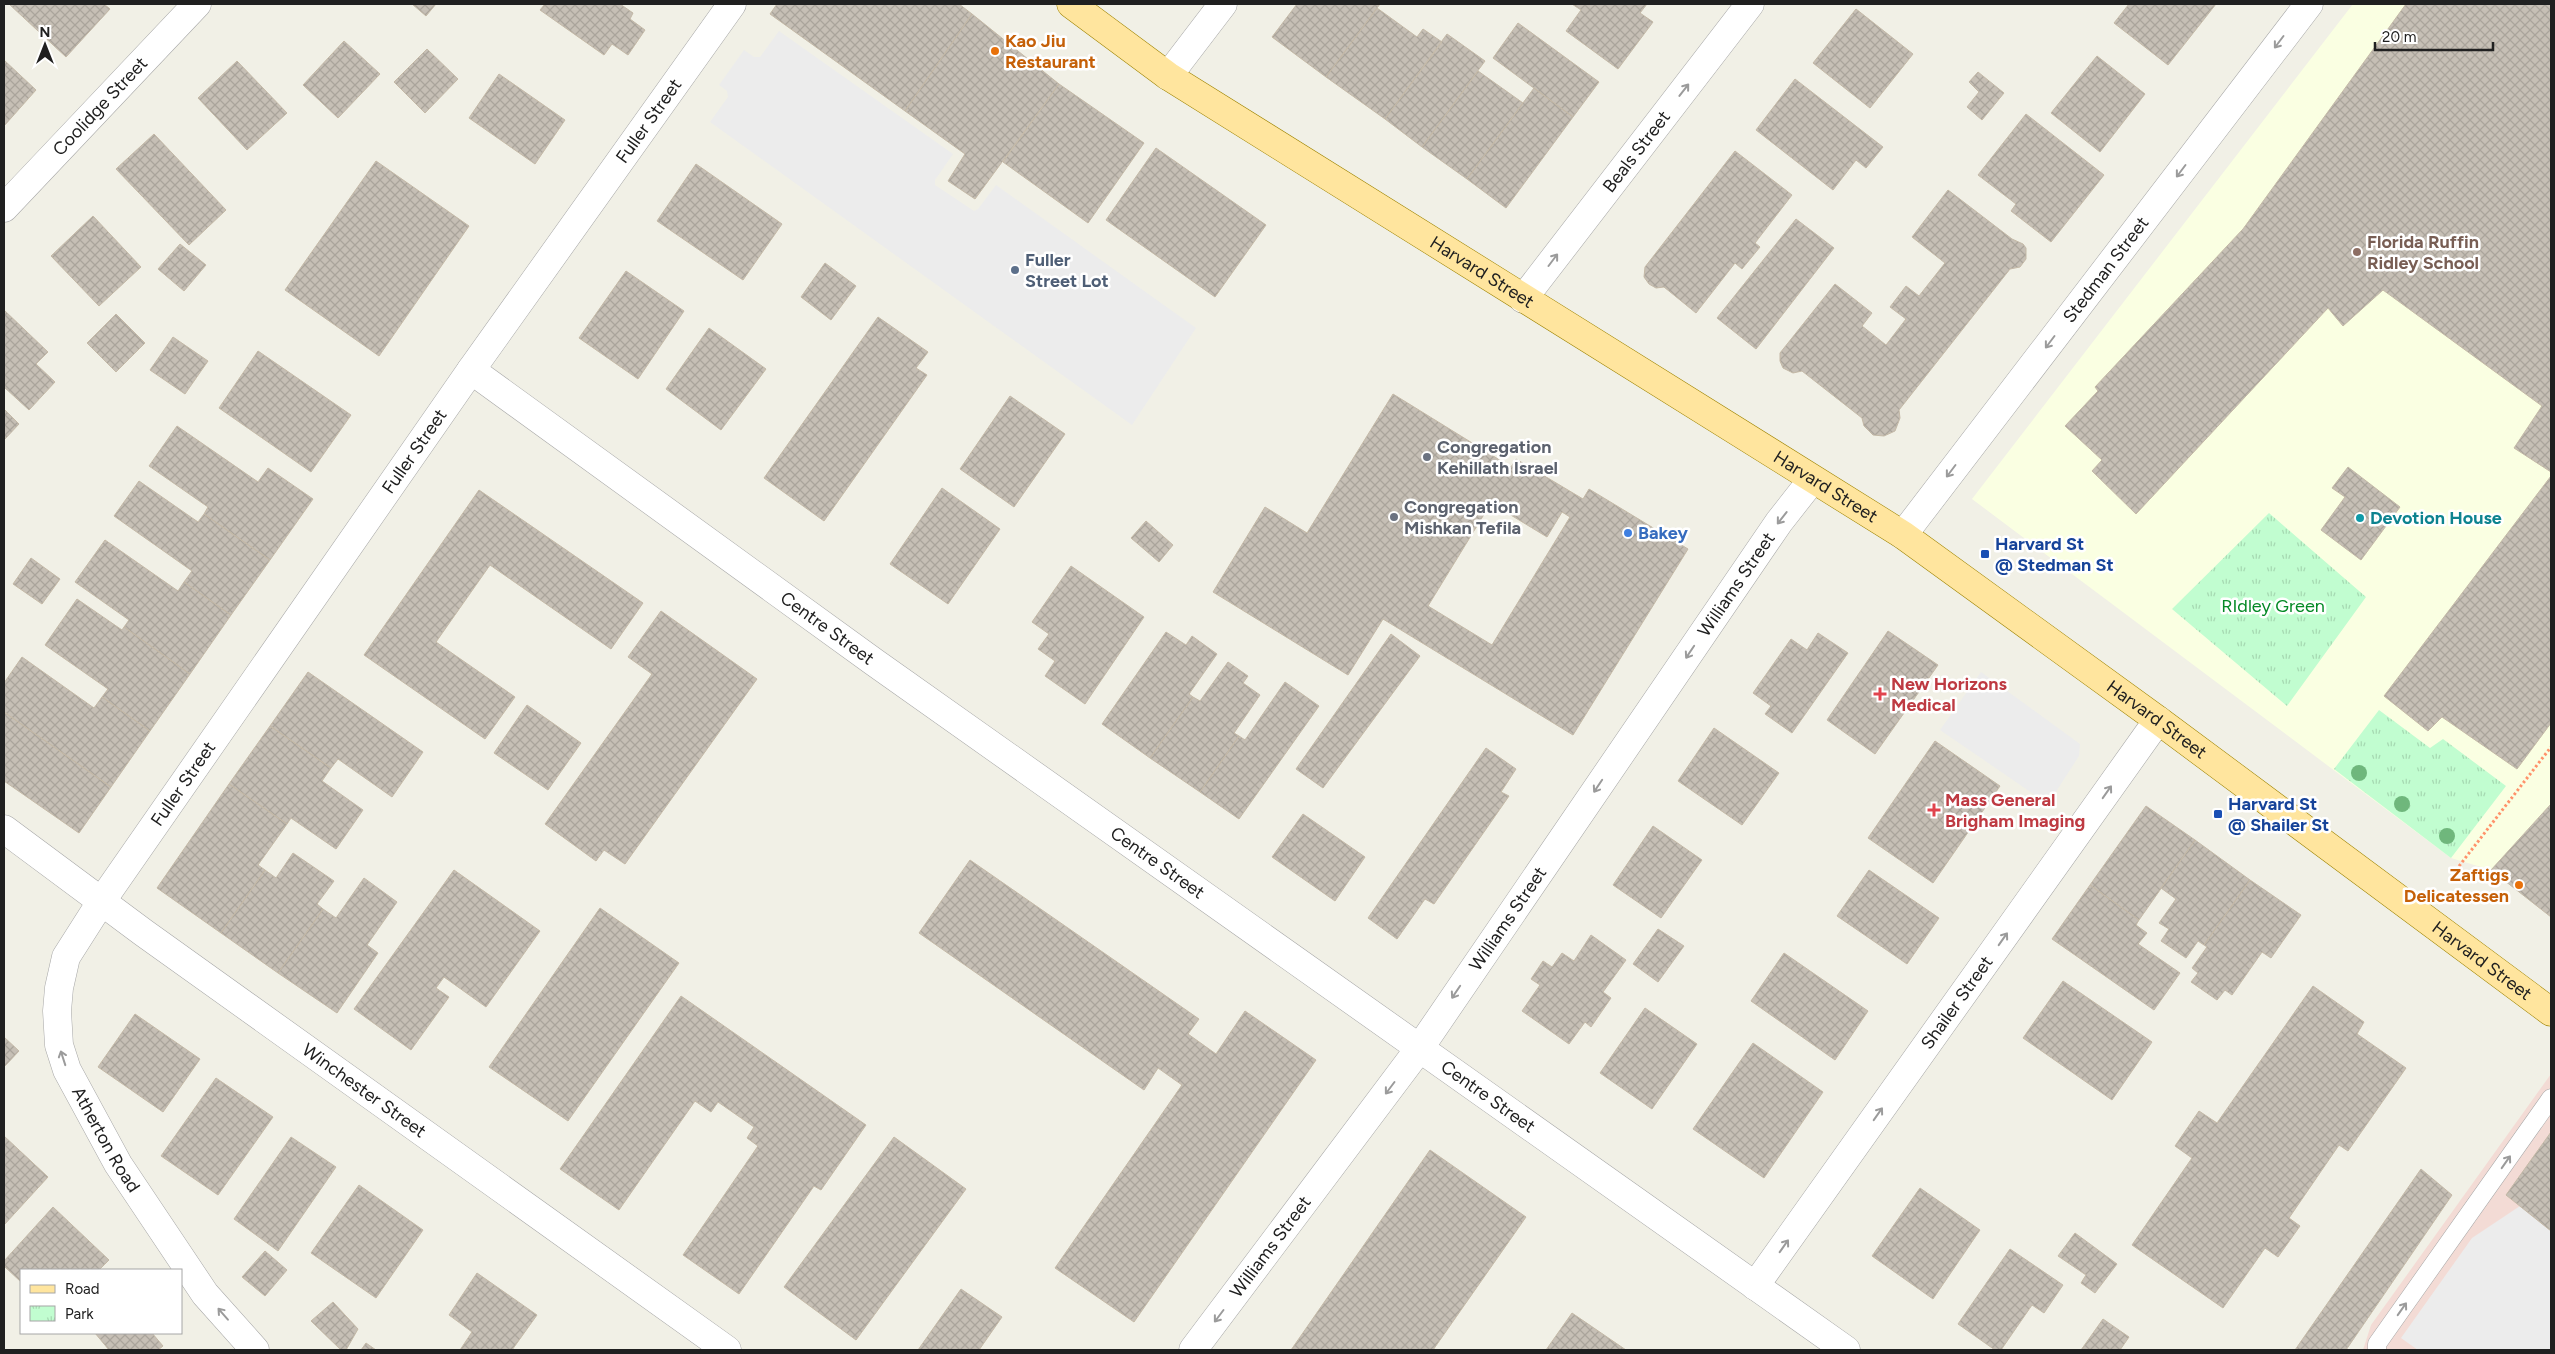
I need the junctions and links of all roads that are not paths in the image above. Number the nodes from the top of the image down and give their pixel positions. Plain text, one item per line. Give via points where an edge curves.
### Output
1 (197, 4) edge
2 (732, 4) edge
3 (1071, 4) edge
4 (1223, 4) edge
5 (1750, 4) edge
6 (2309, 4) edge
7 (1168, 76) junction
8 (4, 208) edge
9 (1523, 299) junction
10 (472, 370) junction
11 (1812, 480) junction
12 (1903, 535) junction
13 (2158, 720) junction
14 (4, 829) edge
15 (101, 902) junction
16 (2551, 1012) edge
17 (1419, 1049) junction
18 (2551, 1098) edge
19 (1755, 1286) junction
20 (255, 1350) edge
21 (727, 1350) edge
22 (1194, 1350) edge
23 (1846, 1350) edge
24 (2377, 1350) edge

1 - 8 street, Coolidge Street
2 - 10 street, Fuller Street
3 - 7 main road, Harvard Street
4 - 7 street
9 -> 5 street, Beals Street
6 -> 12 street, Stedman Street
7 - 9 main road, Harvard Street
9 - 11 main road, Harvard Street
10 - 15 street, Fuller Street
10 - 17 street, Centre Street via 849,644
11 - 12 main road, Harvard Street
11 -> 17 street, Williams Street via 1779,522
12 - 13 main road, Harvard Street
13 - 16 main road, Harvard Street
19 -> 13 street, Shailer Street
14 - 15 street, Winchester Street
20 -> 15 street, Atherton Road via 206,1294 123,1172 67,1070 59,1045 59,988 66,957
15 - 21 street, Winchester Street
17 - 19 street, Centre Street
17 -> 22 street, Williams Street
24 -> 18 lane via 2377,1344
19 - 23 street, Centre Street

